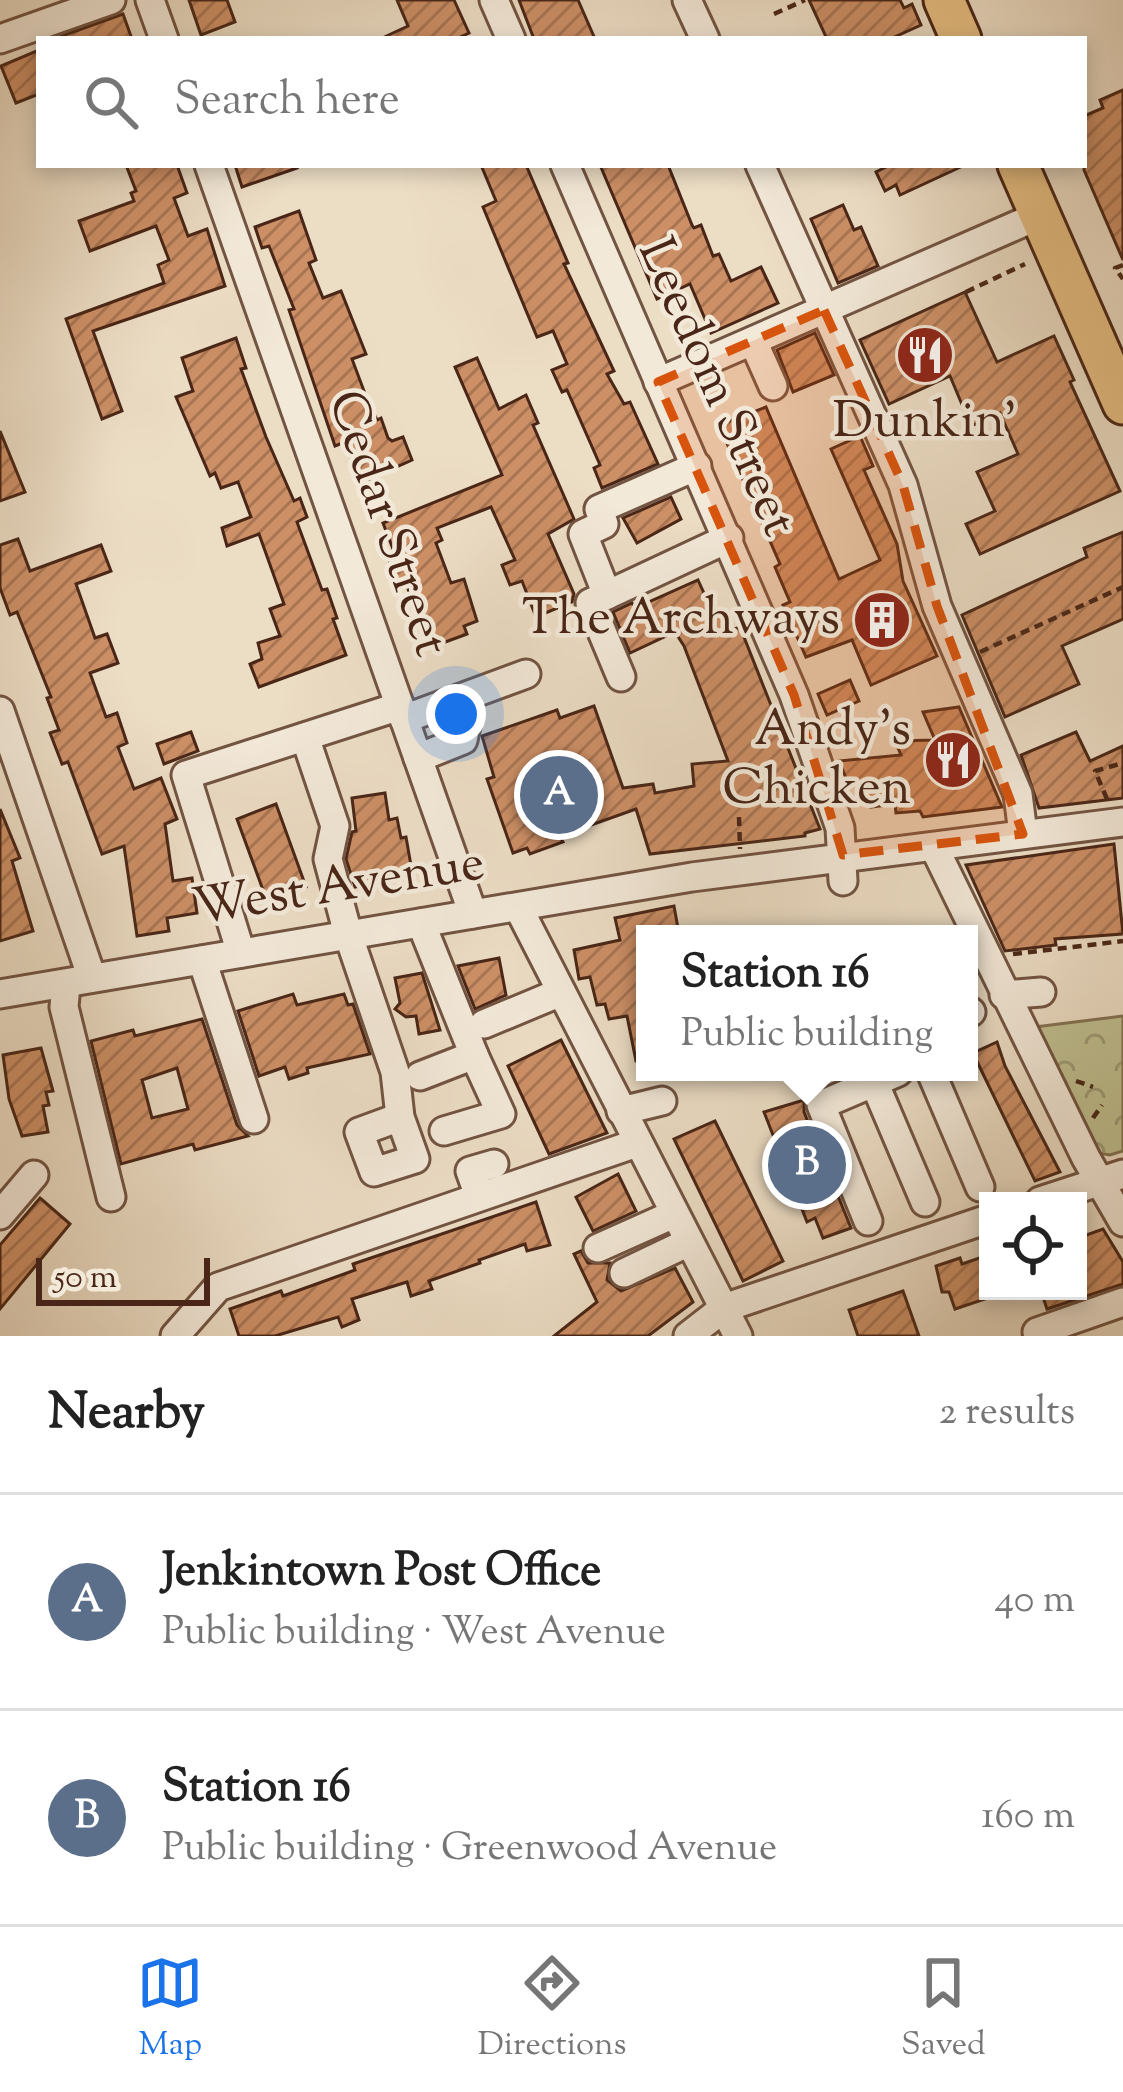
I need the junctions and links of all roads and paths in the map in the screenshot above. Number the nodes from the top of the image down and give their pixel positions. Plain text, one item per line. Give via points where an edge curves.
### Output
1 (111, 0) edge
2 (150, 0) edge
3 (494, 0) edge
4 (687, 0) edge
5 (806, 0) edge
6 (944, 0) edge
7 (775, 14) dead end
8 (163, 36) edge
9 (510, 36) edge
10 (704, 36) edge
11 (960, 36) edge
12 (0, 39) edge
13 (210, 168) edge
14 (566, 168) edge
15 (761, 168) edge
16 (1019, 168) edge
17 (1040, 215) junction
18 (1030, 262) dead end
19 (1123, 265) edge
20 (1123, 279) edge
21 (966, 292) dead end
22 (824, 310) junction
23 (753, 341) junction
24 (658, 382) junction
25 (773, 386) dead end
26 (1123, 404) edge
27 (697, 466) junction
28 (729, 538) junction
29 (1123, 587) edge
30 (599, 599) junction
31 (975, 654) dead end
32 (526, 674) dead end
33 (621, 677) dead end
34 (459, 699) junction
35 (0, 711) edge
36 (402, 712) junction
37 (304, 737) junction
38 (418, 758) junction
39 (1123, 763) edge
40 (1116, 813) edge
41 (740, 817) dead end
42 (1023, 834) junction
43 (934, 847) junction
44 (740, 848) dead end
45 (843, 868) junction
46 (518, 907) junction
47 (472, 914) junction
48 (421, 923) junction
49 (971, 925) edge
50 (348, 934) junction
51 (978, 940) edge
52 (1123, 941) edge
53 (242, 953) junction
54 (1002, 956) dead end
55 (202, 959) junction
56 (79, 981) junction
57 (561, 992) junction
58 (1041, 992) dead end
59 (0, 994) edge
60 (1004, 995) junction
61 (484, 1024) dead end
62 (474, 1054) junction
63 (420, 1076) dead end
64 (877, 1081) edge
65 (887, 1081) edge
66 (935, 1081) edge
67 (662, 1101) dead end
68 (621, 1112) junction
69 (400, 1117) dead end
70 (254, 1118) dead end
71 (444, 1131) dead end
72 (637, 1143) junction
73 (494, 1164) dead end
74 (34, 1175) dead end
75 (1110, 1178) edge
76 (980, 1187) dead end
77 (1067, 1192) edge
78 (478, 1196) junction
79 (111, 1197) dead end
80 (925, 1202) dead end
81 (674, 1214) junction
82 (0, 1215) edge
83 (868, 1221) dead end
84 (979, 1222) edge
85 (1123, 1222) edge
86 (689, 1242) junction
87 (598, 1248) dead end
88 (624, 1273) dead end
89 (724, 1308) junction
90 (1114, 1308) edge
91 (1038, 1334) edge
92 (175, 1336) edge
93 (688, 1336) edge
94 (738, 1336) edge

1 - 12 street
2 - 8 street
3 - 9 street
4 - 10 street
5 - 7 path
6 - 11 highway
13 - 36 street, Cedar Street
14 - 24 street, Leedom Street
15 - 22 street
16 - 17 highway
17 - 22 street
17 - 26 highway
18 - 21 path
19 - 20 path via 1114,268
22 - 23 street
22 - 42 street via 854,399 887,426 911,481 966,695 1018,794
23 - 24 street
23 - 25 street
24 - 27 street, Leedom Street
27 - 28 street, Leedom Street
27 - 30 street via 599,509 604,524 583,534
28 - 30 street
28 - 45 street, Leedom Street via 824,752
29 - 31 path
30 - 33 street
32 - 34 street
34 - 36 street
34 - 38 street via 463,740
35 - 56 street
36 - 37 street
36 - 38 street, Cedar Street
37 - 50 street via 334,826 328,859
37 - 53 street via 186,775
38 - 47 street, Cedar Street
39 - 40 path via 1095,771
40 - 42 street, West Avenue
41 - 44 path
42 - 43 street, West Avenue
43 - 45 street, West Avenue
43 - 49 street
45 - 46 street, West Avenue
46 - 47 street, West Avenue
46 - 57 street
47 - 48 street, West Avenue
48 - 50 street, West Avenue
48 - 62 street
50 - 53 street, West Avenue
50 - 69 street via 395,1072
51 - 60 street
52 - 54 path
53 - 55 street, West Avenue
55 - 56 street, West Avenue
55 - 70 street
56 - 59 street, West Avenue
56 - 79 street via 64,1007
57 - 61 street
57 - 68 street
58 - 60 street
60 - 75 street
62 - 63 street
62 - 71 street via 501,1114
64 - 83 street via 821,1106
65 - 80 street
66 - 76 street
67 - 68 street
68 - 72 street
72 - 78 street
72 - 81 street
73 - 78 street via 470,1171
74 - 82 street
75 - 77 street
75 - 85 street
78 - 92 street via 218,1287
81 - 86 street
81 - 87 street
84 - 89 street
86 - 88 street
86 - 89 street
89 - 93 street
89 - 94 street
90 - 91 street

